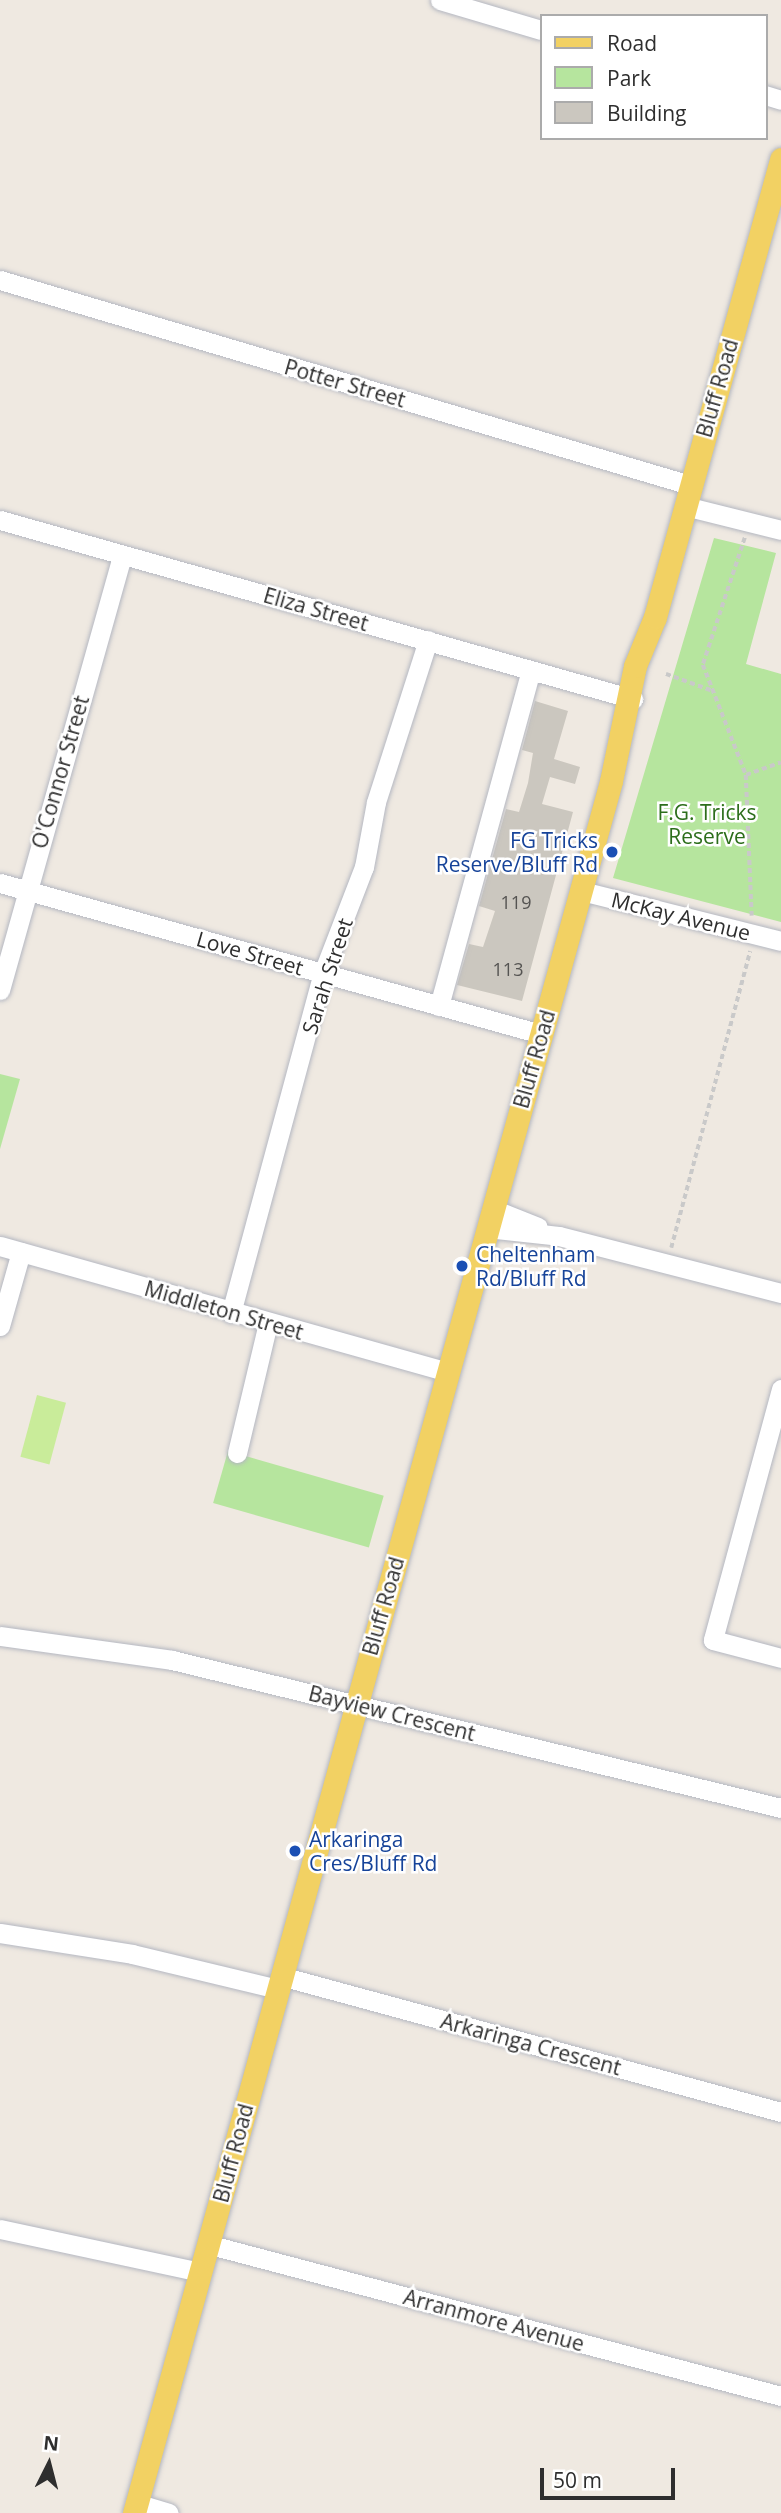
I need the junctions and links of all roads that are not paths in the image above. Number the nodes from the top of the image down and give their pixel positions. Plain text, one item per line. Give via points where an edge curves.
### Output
1 (440, 0) edge
2 (540, 30) edge
3 (781, 159) edge
4 (0, 281) edge
5 (688, 495) junction
6 (0, 520) edge
7 (781, 530) edge
8 (122, 555) junction
9 (428, 640) junction
10 (531, 670) junction
11 (633, 699) junction
12 (0, 883) edge
13 (26, 890) junction
14 (582, 891) junction
15 (781, 941) edge
16 (323, 973) junction
17 (0, 990) edge
18 (439, 1006) junction
19 (541, 1034) junction
20 (490, 1218) junction
21 (0, 1246) edge
22 (21, 1252) junction
23 (781, 1293) edge
24 (231, 1313) junction
25 (268, 1323) junction
26 (0, 1326) edge
27 (448, 1372) junction
28 (781, 1389) edge
29 (237, 1453) dead end
30 (0, 1636) edge
31 (781, 1658) edge
32 (356, 1702) junction
33 (781, 1808) edge
34 (0, 1933) edge
35 (280, 1983) junction
36 (781, 2112) edge
37 (0, 2230) edge
38 (208, 2244) junction
39 (200, 2272) junction
40 (781, 2396) edge
41 (135, 2508) edge
42 (169, 2513) edge

1 - 2 street
3 - 5 main road, Bluff Road
4 - 5 street, Potter Street
5 - 7 street, Potter Street via 749,522
5 - 11 main road, Bluff Road via 655,617 657,643
6 - 8 street, Eliza Street
8 - 9 street, Eliza Street
8 - 13 street, O'Connor Street
9 - 10 street, Eliza Street
9 - 16 street, Sarah Street via 376,802 361,876
10 - 11 street, Eliza Street
10 - 18 street
11 - 14 main road, Bluff Road
12 - 13 street, Love Street
13 - 16 street, Love Street
13 - 17 street, O'Connor Street
14 - 15 street, McKay Avenue
14 - 19 main road, Bluff Road
16 - 18 street, Love Street
16 - 24 street, Sarah Street
18 - 19 street, Love Street
19 - 20 main road, Bluff Road
20 - 23 street
20 - 27 main road, Bluff Road
21 - 22 street, Middleton Street
22 - 24 street, Middleton Street
22 - 26 street
24 - 25 street, Middleton Street
25 - 27 street, Middleton Street
25 - 29 street
27 - 32 main road, Bluff Road
28 - 31 street via 713,1640
30 - 32 street, Bayview Crescent via 172,1660
32 - 33 street, Bayview Crescent
32 - 35 main road, Bluff Road
34 - 35 street, Arkaringa Crescent
35 - 36 street, Arkaringa Crescent
35 - 38 main road, Bluff Road
37 - 39 street
38 - 39 main road, Bluff Road
38 - 40 street, Arranmore Avenue
39 - 41 main road, Bluff Road
41 - 42 street

